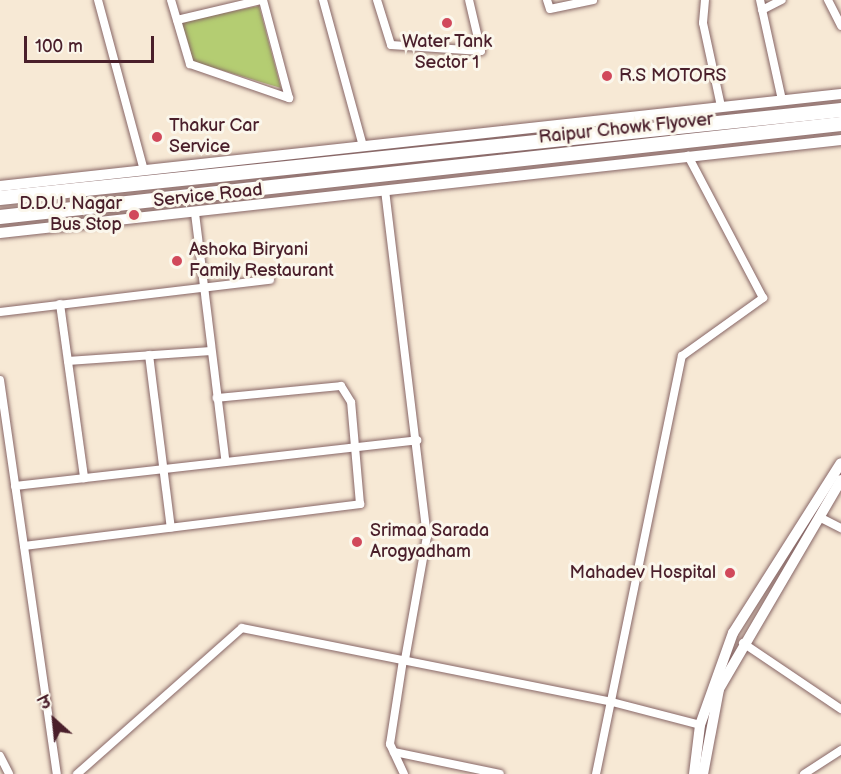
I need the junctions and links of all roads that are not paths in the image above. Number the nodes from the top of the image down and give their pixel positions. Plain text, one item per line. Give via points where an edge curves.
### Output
1 (98, 0) edge
2 (171, 0) edge
3 (262, 0) edge
4 (323, 0) edge
5 (377, 0) edge
6 (469, 0) edge
7 (547, 0) edge
8 (593, 0) edge
9 (705, 0) edge
10 (760, 0) edge
11 (782, 0) edge
12 (828, 0) edge
13 (762, 10) junction
14 (177, 20) junction
15 (841, 26) edge
16 (841, 94) edge
17 (783, 100) junction
18 (721, 106) junction
19 (841, 110) edge
20 (841, 124) edge
21 (841, 140) edge
22 (446, 143) junction
23 (363, 146) junction
24 (561, 147) junction
25 (688, 156) junction
26 (144, 170) junction
27 (417, 177) junction
28 (0, 186) edge
29 (385, 190) junction
30 (0, 198) edge
31 (195, 213) junction
32 (0, 217) edge
33 (0, 233) edge
34 (270, 280) dead end
35 (203, 286) junction
36 (60, 304) junction
37 (0, 312) edge
38 (211, 351) junction
39 (149, 355) junction
40 (68, 360) junction
41 (0, 380) edge
42 (217, 398) junction
43 (417, 440) junction
44 (357, 446) junction
45 (225, 459) junction
46 (841, 464) edge
47 (165, 467) junction
48 (84, 478) junction
49 (841, 480) edge
50 (15, 486) junction
51 (819, 517) junction
52 (171, 528) junction
53 (841, 528) edge
54 (24, 546) junction
55 (743, 644) junction
56 (404, 660) junction
57 (612, 702) junction
58 (841, 709) edge
59 (700, 725) junction
60 (841, 750) edge
61 (394, 752) junction
62 (0, 756) edge
63 (9, 774) edge
64 (57, 774) edge
65 (78, 774) edge
66 (404, 774) edge
67 (500, 774) edge
68 (596, 774) edge
69 (694, 774) edge
70 (704, 774) edge
71 (804, 774) edge

1 - 26 street
2 - 14 street
3 - 14 street
3 - 14 street via 289,98 190,64
4 - 23 street
5 - 6 street via 391,45 481,51
7 - 8 street via 550,9
9 - 18 street via 703,23
10 - 13 street
11 - 13 street
12 - 15 street
13 - 17 street
16 - 17 street
17 - 18 street
18 - 22 street
19 - 24 highway, Raipur Chowk Flyover
20 - 24 highway, Raipur Chowk Flyover
21 - 25 street, Service Road
22 - 23 street
22 - 24 highway, Raipur Chowk Flyover
22 - 30 highway, Raipur Chowk Flyover
23 - 26 street
24 - 27 highway, Raipur Chowk Flyover
25 - 27 street, Service Road
25 - 57 street via 763,298 682,356
26 - 28 street
27 - 29 street, Service Road
27 - 32 highway, Raipur Chowk Flyover
29 - 31 street, Service Road
29 - 43 street
31 - 33 street, Service Road
31 - 35 street
34 - 35 street
35 - 36 street
35 - 38 street
36 - 37 street
36 - 40 street
38 - 39 street
38 - 42 street
39 - 40 street
39 - 47 street
40 - 48 street
41 - 50 street
42 - 44 street via 341,386 351,402
42 - 45 street
43 - 44 street
43 - 56 street via 428,536
44 - 45 street
44 - 52 street via 360,504
45 - 47 street
46 - 59 street via 733,633
47 - 48 street
47 - 52 street
48 - 50 street
49 - 51 street
50 - 54 street
51 - 53 street
51 - 55 street
52 - 54 street
54 - 64 street
55 - 58 street
55 - 70 street via 719,689
56 - 57 street
56 - 61 street via 390,735
56 - 65 street via 242,628
57 - 59 street
57 - 68 street
59 - 69 street
60 - 71 street
61 - 66 street
61 - 67 street
62 - 63 street

